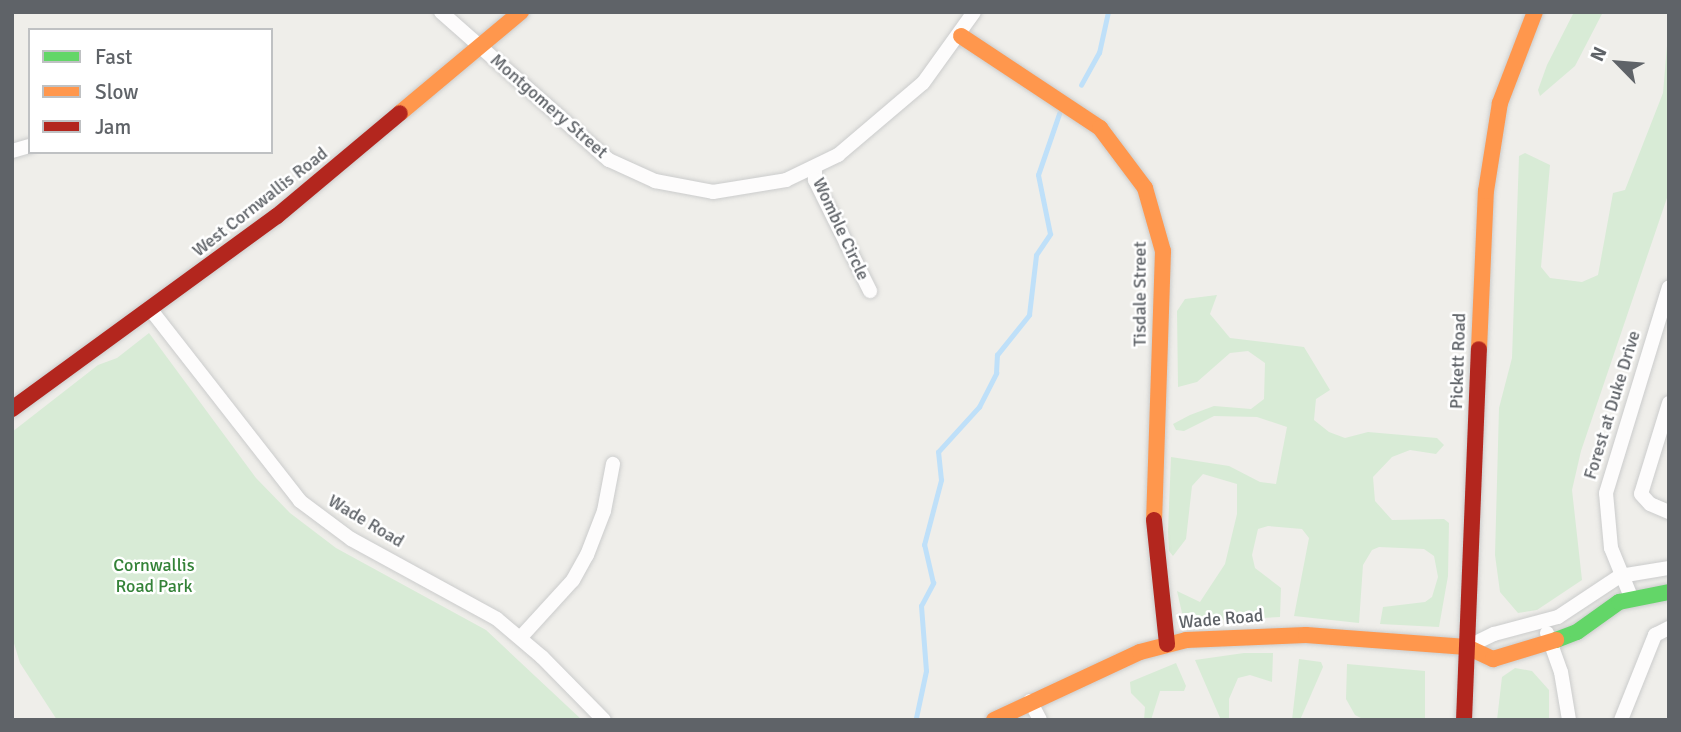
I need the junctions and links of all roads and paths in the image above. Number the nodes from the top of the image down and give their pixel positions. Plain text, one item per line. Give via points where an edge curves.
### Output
1 (441, 12) edge
2 (521, 12) edge
3 (974, 12) edge
4 (1535, 12) edge
5 (961, 36) junction
6 (483, 48) junction
7 (815, 167) junction
8 (1669, 287) edge
9 (870, 291) dead end
10 (151, 310) junction
11 (1669, 403) edge
12 (12, 409) edge
13 (613, 464) dead end
14 (1669, 512) edge
15 (1669, 568) edge
16 (1620, 576) junction
17 (1669, 592) edge
18 (1631, 597) junction
19 (1543, 624) junction
20 (1669, 628) edge
21 (521, 637) junction
22 (1167, 644) junction
23 (1551, 644) junction
24 (1467, 647) junction
25 (1030, 701) junction
26 (604, 720) edge
27 (994, 720) edge
28 (1041, 720) edge
29 (1464, 720) edge
30 (1569, 720) edge
31 (1621, 720) edge

1 - 6 street, Montgomery Street
2 - 6 street, West Cornwallis Road
3 - 5 street, Montgomery Street
4 - 24 street, Pickett Road via 1500,103 1486,191
5 - 7 street, Montgomery Street via 902,104 838,155
5 - 22 street, Tisdale Street via 1100,128 1145,188 1163,251 1154,530
6 - 7 street, Montgomery Street via 595,150 654,181 700,191 742,191
6 - 10 street, West Cornwallis Road via 298,199
7 - 9 street, Womble Circle via 815,180
8 - 16 street, Forest at Duke Drive via 1605,493 1608,532
10 - 12 street, West Cornwallis Road
10 - 21 street, Wade Road via 300,501 351,538 462,597
11 - 14 street via 1641,494 1650,504
13 - 21 street via 604,511 587,555 573,580
15 - 16 street
16 - 18 street, Forest at Duke Drive
16 - 19 street
17 - 18 street
18 - 23 street
19 - 23 street
19 - 24 street via 1494,634
20 - 31 street via 1654,635
21 - 26 street, Wade Road
22 - 24 street, Wade Road via 1273,634
22 - 25 street, Wade Road
23 - 24 street via 1493,659
23 - 30 street
24 - 29 street, Pickett Road
25 - 27 street, Wade Road
25 - 28 street

